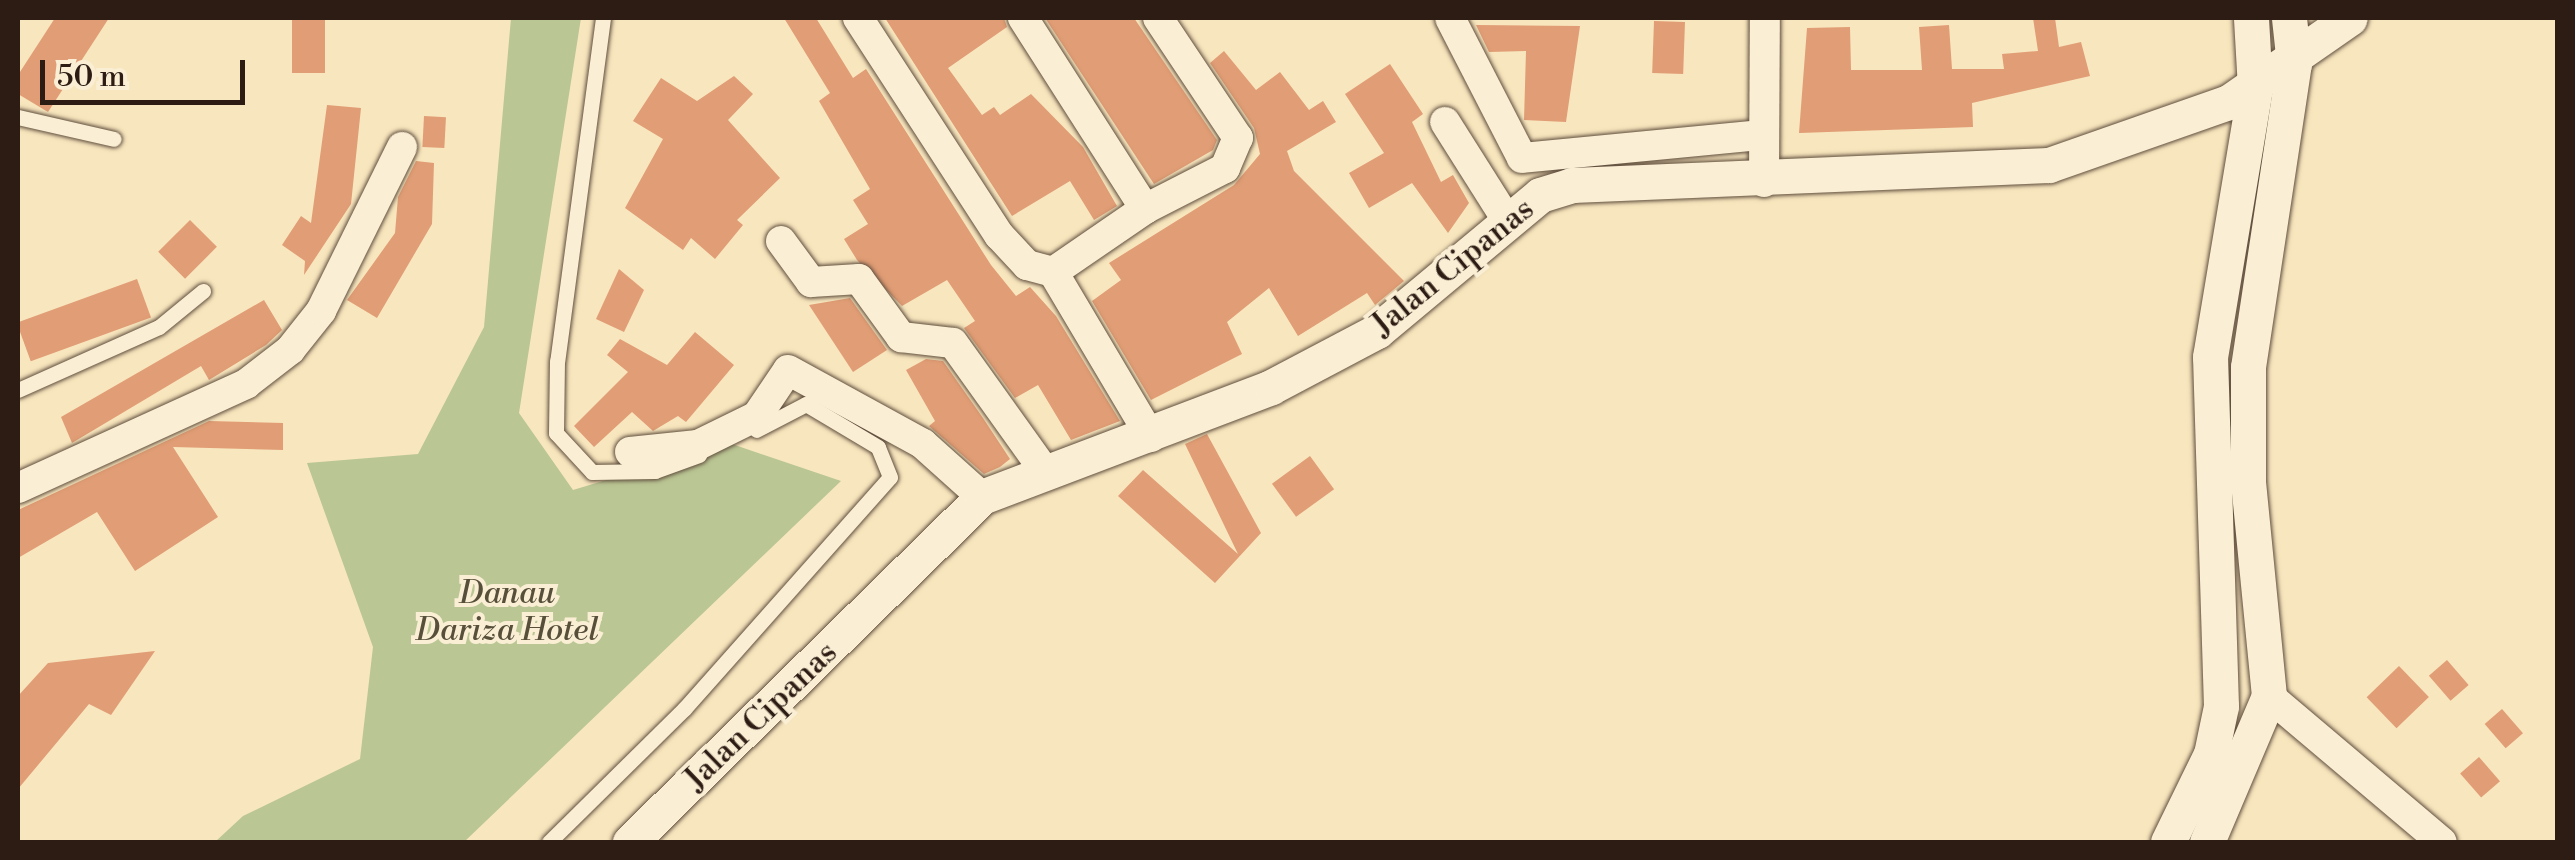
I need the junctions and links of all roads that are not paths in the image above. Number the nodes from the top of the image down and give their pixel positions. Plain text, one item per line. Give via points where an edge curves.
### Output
1 (603, 18) edge
2 (858, 18) edge
3 (1022, 18) edge
4 (1158, 18) edge
5 (1450, 18) edge
6 (1765, 18) edge
7 (2251, 18) edge
8 (2288, 18) edge
9 (2350, 18) edge
10 (2294, 64) junction
11 (2254, 88) junction
12 (18, 117) edge
13 (1446, 122) dead end
14 (1764, 135) junction
15 (114, 139) dead end
16 (402, 147) dead end
17 (1764, 182) junction
18 (1145, 209) junction
19 (1506, 220) junction
20 (780, 241) dead end
21 (1052, 272) junction
22 (203, 290) dead end
23 (18, 390) edge
24 (1151, 437) junction
25 (630, 452) dead end
26 (1046, 473) junction
27 (18, 488) edge
28 (982, 497) junction
29 (2269, 696) junction
30 (549, 842) edge
31 (630, 842) edge
32 (2168, 842) edge
33 (2207, 842) edge
34 (2442, 842) edge

1 - 30 lane via 556,361 556,433 571,458 592,472 655,471 806,404 878,447 890,477 684,710
2 - 21 street via 999,235 1027,265
3 - 18 street
4 - 18 street via 1238,138 1225,168
5 - 14 street via 1522,158
6 - 14 street
7 - 11 street
8 - 10 street
9 - 10 street, Jalan Cipanas
10 - 11 street, Jalan Cipanas
10 - 29 street via 2248,368 2248,480
11 - 17 street, Jalan Cipanas via 2049,165
11 - 32 street via 2210,357 2221,706 2212,754
12 - 15 lane
13 - 19 street
14 - 17 street
16 - 27 street via 321,311 290,350 246,384
17 - 19 street, Jalan Cipanas via 1572,186
18 - 21 street
19 - 24 street, Jalan Cipanas via 1377,331
20 - 26 street via 811,282 859,280 901,337 952,343
21 - 24 street
22 - 23 lane via 160,327
24 - 26 street, Jalan Cipanas
25 - 28 street via 698,445 757,416 788,370 923,444
26 - 28 street, Jalan Cipanas
28 - 31 street, Jalan Cipanas
29 - 33 street
29 - 34 street

